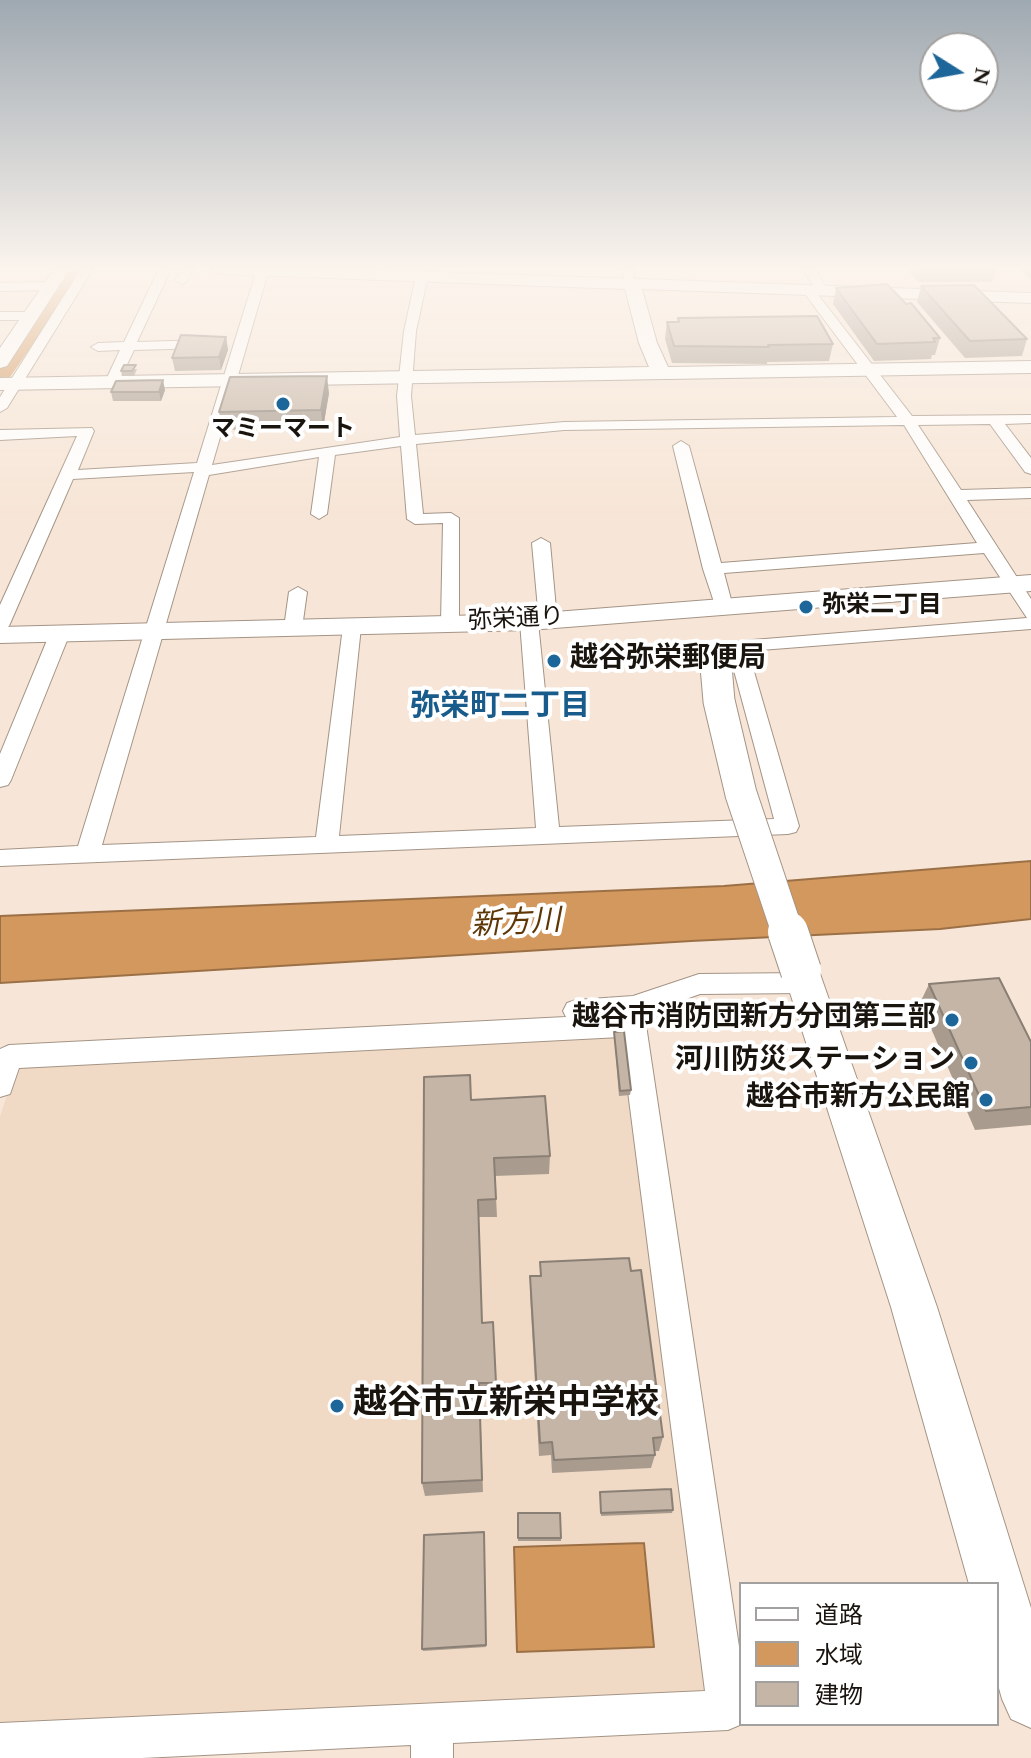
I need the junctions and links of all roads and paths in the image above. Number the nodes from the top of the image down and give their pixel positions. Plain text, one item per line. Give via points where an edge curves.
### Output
1 (31, 351) edge
2 (127, 351) edge
3 (238, 351) edge
4 (408, 351) edge
5 (651, 351) edge
6 (856, 351) edge
7 (1031, 367) edge
8 (869, 370) junction
9 (661, 373) junction
10 (406, 378) junction
11 (229, 381) junction
12 (112, 382) junction
13 (8, 384) edge
14 (839, 404) dead end
15 (0, 408) edge
16 (1031, 419) edge
17 (995, 420) junction
18 (909, 422) junction
19 (847, 423) junction
20 (0, 435) edge
21 (409, 441) junction
22 (681, 446) dead end
23 (328, 451) junction
24 (202, 469) junction
25 (1031, 469) edge
26 (68, 475) junction
27 (1031, 493) edge
28 (956, 495) junction
29 (319, 514) dead end
30 (541, 543) dead end
31 (989, 547) junction
32 (712, 569) junction
33 (1022, 583) edge
34 (298, 592) dead end
35 (717, 608) junction
36 (1031, 613) edge
37 (539, 621) junction
38 (450, 623) junction
39 (1031, 623) edge
40 (0, 626) edge
41 (352, 627) junction
42 (293, 628) junction
43 (153, 631) junction
44 (60, 633) junction
45 (0, 635) edge
46 (722, 650) junction
47 (0, 780) edge
48 (548, 835) junction
49 (327, 844) junction
50 (87, 855) junction
51 (0, 858) edge
52 (803, 977) junction
53 (492, 1032) junction
54 (0, 1085) edge
55 (996, 1582) edge
56 (999, 1592) edge
57 (1031, 1699) edge
58 (432, 1740) edge
59 (0, 1744) edge

1 - 13 street
2 - 12 street
3 - 11 street
4 - 10 street
5 - 9 street
6 - 8 street
7 - 8 street
8 - 9 street
8 - 18 street
9 - 10 street
10 - 11 street
10 - 21 street
11 - 12 street
11 - 24 street
12 - 13 street
13 - 15 street
14 - 19 street
16 - 17 street
17 - 18 street
17 - 25 street
18 - 19 street
18 - 28 street
19 - 21 street via 564,426
20 - 26 street via 87,431
21 - 23 street
21 - 38 street via 415,519 451,518
22 - 32 street
23 - 24 street
23 - 29 street
24 - 26 street
24 - 43 street
26 - 40 street
27 - 28 street
28 - 31 street
30 - 37 street
31 - 32 street
31 - 33 street
32 - 35 street
33 - 35 street, 弥栄通り
33 - 36 street
34 - 42 street
35 - 37 street, 弥栄通り
35 - 46 street
37 - 38 street, 弥栄通り
37 - 48 street
38 - 41 street, 弥栄通り
39 - 46 street
41 - 42 street, 弥栄通り
41 - 49 street
42 - 43 street, 弥栄通り
43 - 44 street, 弥栄通り
43 - 50 street
44 - 45 street, 弥栄通り
44 - 47 street
46 - 48 street via 788,826
46 - 52 street, bridge via 719,701 738,781
48 - 49 street
49 - 50 street
50 - 51 street
52 - 53 street via 699,984 633,1007 544,1014
52 - 55 street via 914,1307
53 - 54 street via 9,1057
53 - 58 street via 633,1025 728,1710
56 - 57 street
58 - 59 street

